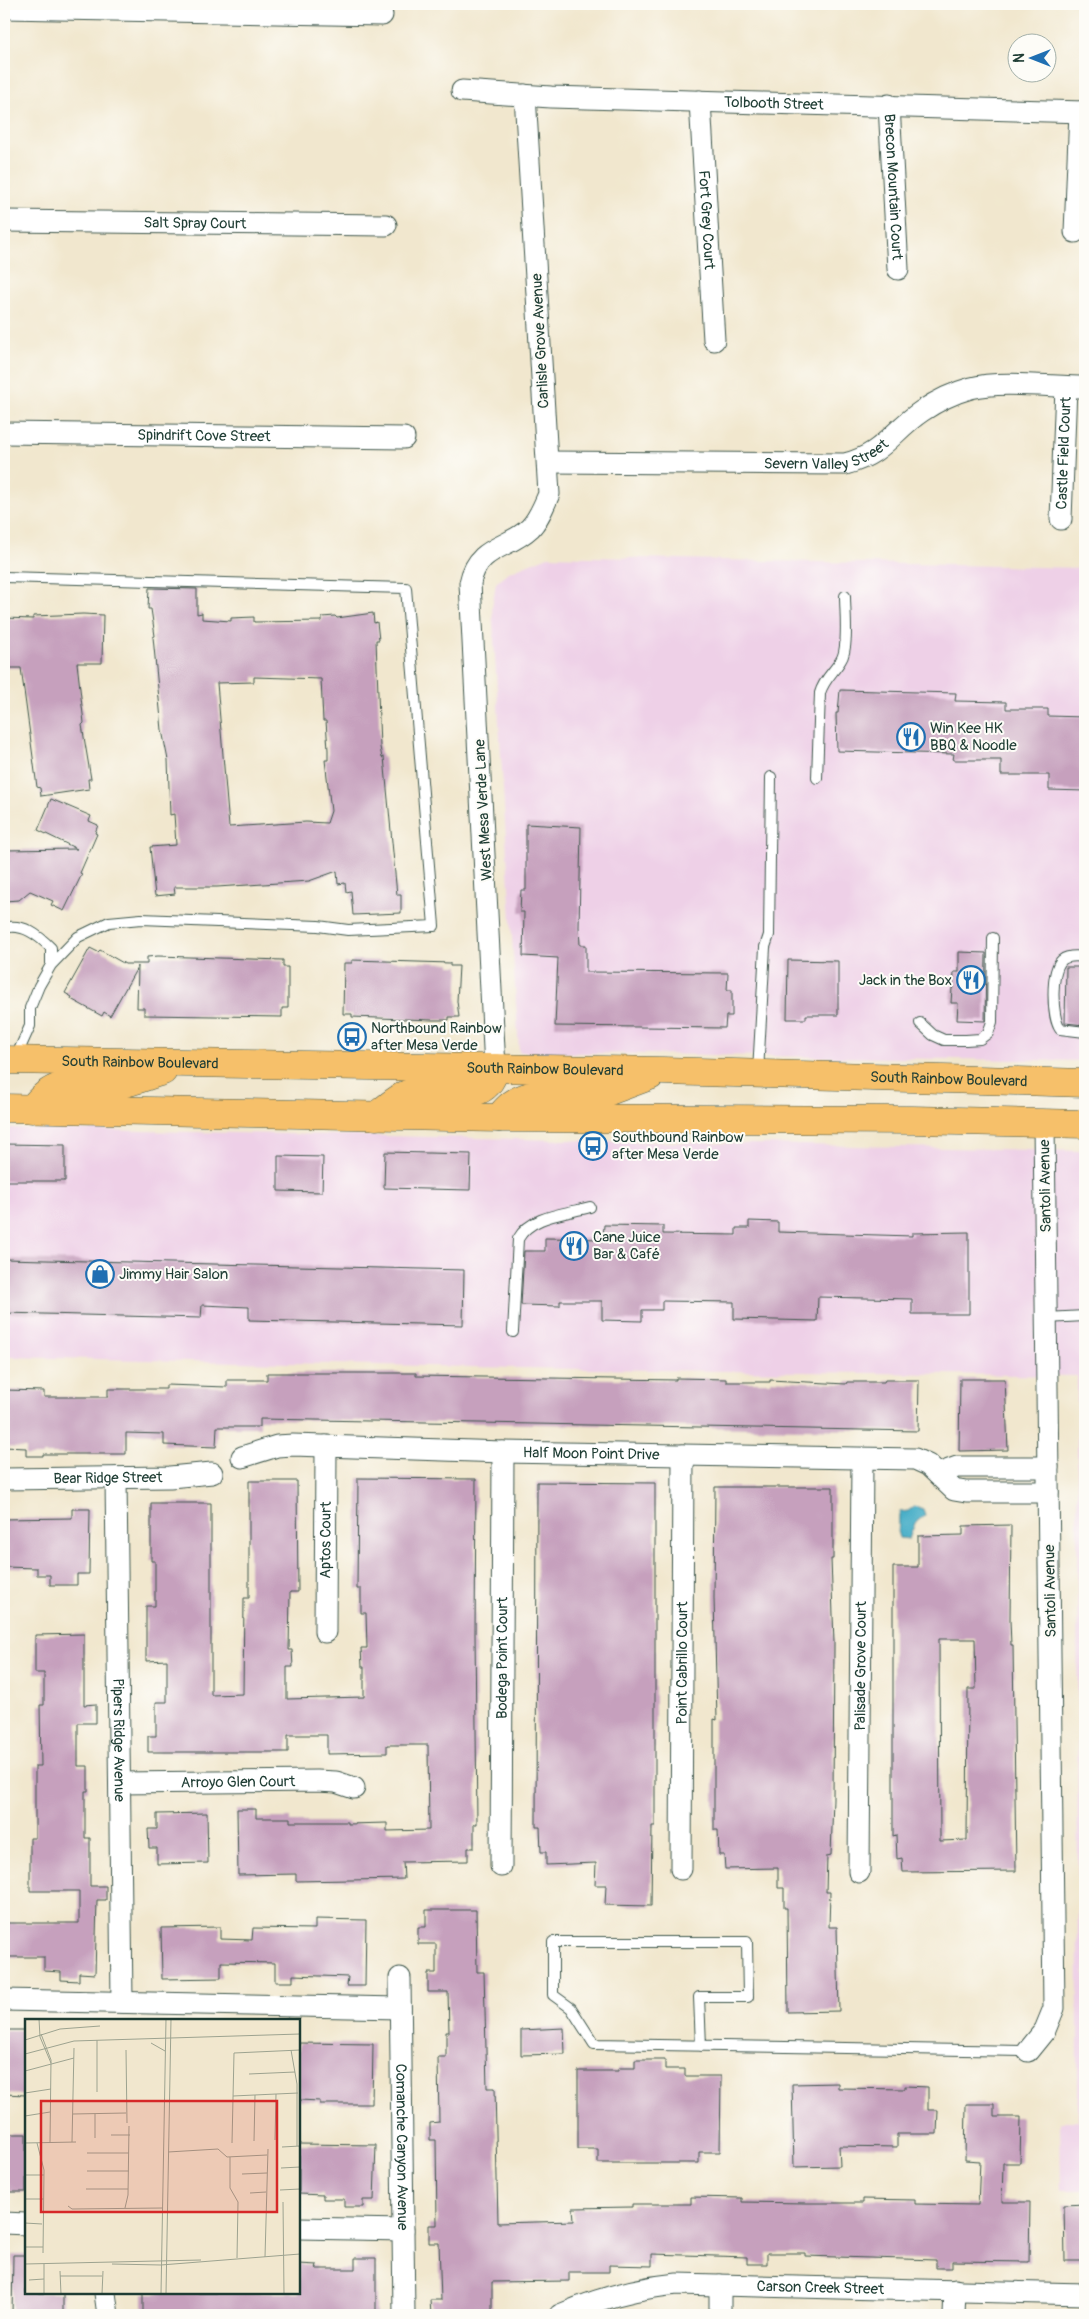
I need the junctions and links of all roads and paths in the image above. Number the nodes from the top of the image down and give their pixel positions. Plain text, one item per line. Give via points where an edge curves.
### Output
1 (4, 8) edge
2 (382, 15) dead end
3 (462, 90) dead end
4 (525, 95) junction
5 (700, 100) junction
6 (889, 105) junction
7 (1082, 112) edge
8 (4, 220) edge
9 (386, 225) dead end
10 (1074, 232) dead end
11 (898, 269) dead end
12 (714, 340) dead end
13 (1075, 387) edge
14 (4, 433) edge
15 (404, 438) dead end
16 (548, 462) junction
17 (1061, 519) dead end
18 (482, 556) joint
19 (4, 578) edge
20 (845, 596) dead end
21 (771, 777) dead end
22 (817, 778) dead end
23 (4, 928) edge
24 (993, 938) dead end
25 (1085, 957) edge
26 (51, 965) junction
27 (920, 1023) dead end
28 (1085, 1032) edge
29 (8, 1062) edge
30 (186, 1064) junction
31 (495, 1068) junction
32 (663, 1071) junction
33 (758, 1073) junction
34 (1030, 1082) junction
35 (1085, 1083) edge
36 (1085, 1106) edge
37 (4, 1108) edge
38 (32, 1109) junction
39 (376, 1116) junction
40 (499, 1118) junction
41 (913, 1120) junction
42 (1044, 1123) junction
43 (1085, 1124) edge
44 (590, 1207) dead end
45 (1085, 1316) edge
46 (1046, 1318) junction
47 (513, 1332) dead end
48 (326, 1446) junction
49 (504, 1452) junction
50 (683, 1455) junction
51 (242, 1457) dead end
52 (862, 1459) junction
53 (1048, 1467) junction
54 (212, 1472) dead end
55 (938, 1474) junction
56 (116, 1478) junction
57 (4, 1479) edge
58 (1048, 1492) junction
59 (325, 1632) dead end
60 (120, 1783) junction
61 (354, 1788) dead end
62 (501, 1866) dead end
63 (682, 1869) dead end
64 (859, 1872) dead end
65 (400, 1978) dead end
66 (4, 2000) edge
67 (122, 2002) junction
68 (400, 2008) junction
69 (701, 2046) junction
70 (1028, 2051) joint
71 (4, 2223) edge
72 (25, 2224) edge
73 (300, 2228) edge
74 (403, 2230) junction
75 (720, 2285) junction
76 (955, 2290) junction
77 (105, 2294) edge
78 (1085, 2294) edge
79 (108, 2315) edge
80 (404, 2315) edge
81 (560, 2315) edge
82 (720, 2315) edge
83 (954, 2315) edge

1 - 2 street
3 - 4 street, Tolbooth Street
4 - 5 street, Tolbooth Street
4 - 16 street, Carlisle Grove Avenue
5 - 6 street, Tolbooth Street
5 - 12 street, Fort Grey Court
6 - 7 street, Tolbooth Street
6 - 11 street, Brecon Mountain Court
7 - 10 street
8 - 9 street, Salt Spray Court
13 - 16 street, Severn Valley Street via 989,385 971,388 928,407 863,460 845,464
13 - 17 street, Castle Field Court
14 - 15 street, Spindrift Cove Street
16 - 18 street, Carlisle Grove Avenue via 549,494 530,528
18 - 31 street, West Mesa Verde Lane via 473,570 470,583
19 - 26 lane via 406,588 434,926 348,930 141,919 109,922 78,937
20 - 22 lane via 845,650 820,693
21 - 33 lane via 769,935 765,947
23 - 26 lane via 9,926 35,932 51,948
24 - 27 lane via 992,1022 988,1033 980,1039 944,1040
25 - 28 lane via 1073,956 1062,960 1056,970 1054,985 1056,1023 1060,1030
26 - 29 lane via 30,1008 30,1026
29 - 30 main road, South Rainbow Boulevard
30 - 31 main road, South Rainbow Boulevard
30 - 38 main road via 120,1084 56,1087
31 - 32 main road, South Rainbow Boulevard
31 - 39 main road via 493,1078 476,1091 463,1094 410,1093
32 - 33 main road, South Rainbow Boulevard
32 - 40 main road via 599,1095 539,1095 519,1099
33 - 34 main road, South Rainbow Boulevard
34 - 35 main road, South Rainbow Boulevard
34 - 41 main road via 1026,1094 1010,1105 952,1106
36 - 42 main road via 1055,1110
37 - 38 main road
38 - 39 main road
39 - 40 main road
40 - 41 main road
41 - 42 main road
42 - 43 main road
42 - 46 street, Santoli Avenue
44 - 47 lane via 535,1221 522,1230 518,1239
45 - 46 lane
46 - 53 street, Santoli Avenue
48 - 49 street, Half Moon Point Drive
48 - 51 street, Half Moon Point Drive via 277,1446
48 - 59 street, Aptos Court
49 - 50 street, Half Moon Point Drive
49 - 62 street, Bodega Point Court
50 - 52 street, Half Moon Point Drive
50 - 63 street, Point Cabrillo Court
52 - 55 street, Half Moon Point Drive via 915,1459
52 - 64 street, Palisade Grove Court
53 - 55 street via 957,1467
53 - 58 street, Santoli Avenue
54 - 56 street, Bear Ridge Street
55 - 58 street, Half Moon Point Drive via 954,1490 966,1492
56 - 57 street, Bear Ridge Street
56 - 60 street, Pipers Ridge Avenue
58 - 70 street, Santoli Avenue via 1054,2008 1044,2030
60 - 61 street, Arroyo Glen Court via 317,1780
60 - 67 street, Pipers Ridge Avenue
65 - 68 street, Comanche Canyon Avenue
66 - 67 street
67 - 68 street
68 - 74 street, Comanche Canyon Avenue
69 - 69 lane via 594,2044 571,2008 553,1995 553,1942 747,1942 748,1997 698,1997
69 - 70 lane
71 - 72 street
73 - 74 street
74 - 80 street, Comanche Canyon Avenue
75 - 76 street, Carson Creek Street
75 - 81 street, Carson Creek Street via 646,2287 616,2293
75 - 82 street
76 - 78 street, Carson Creek Street
76 - 83 street
77 - 79 street

